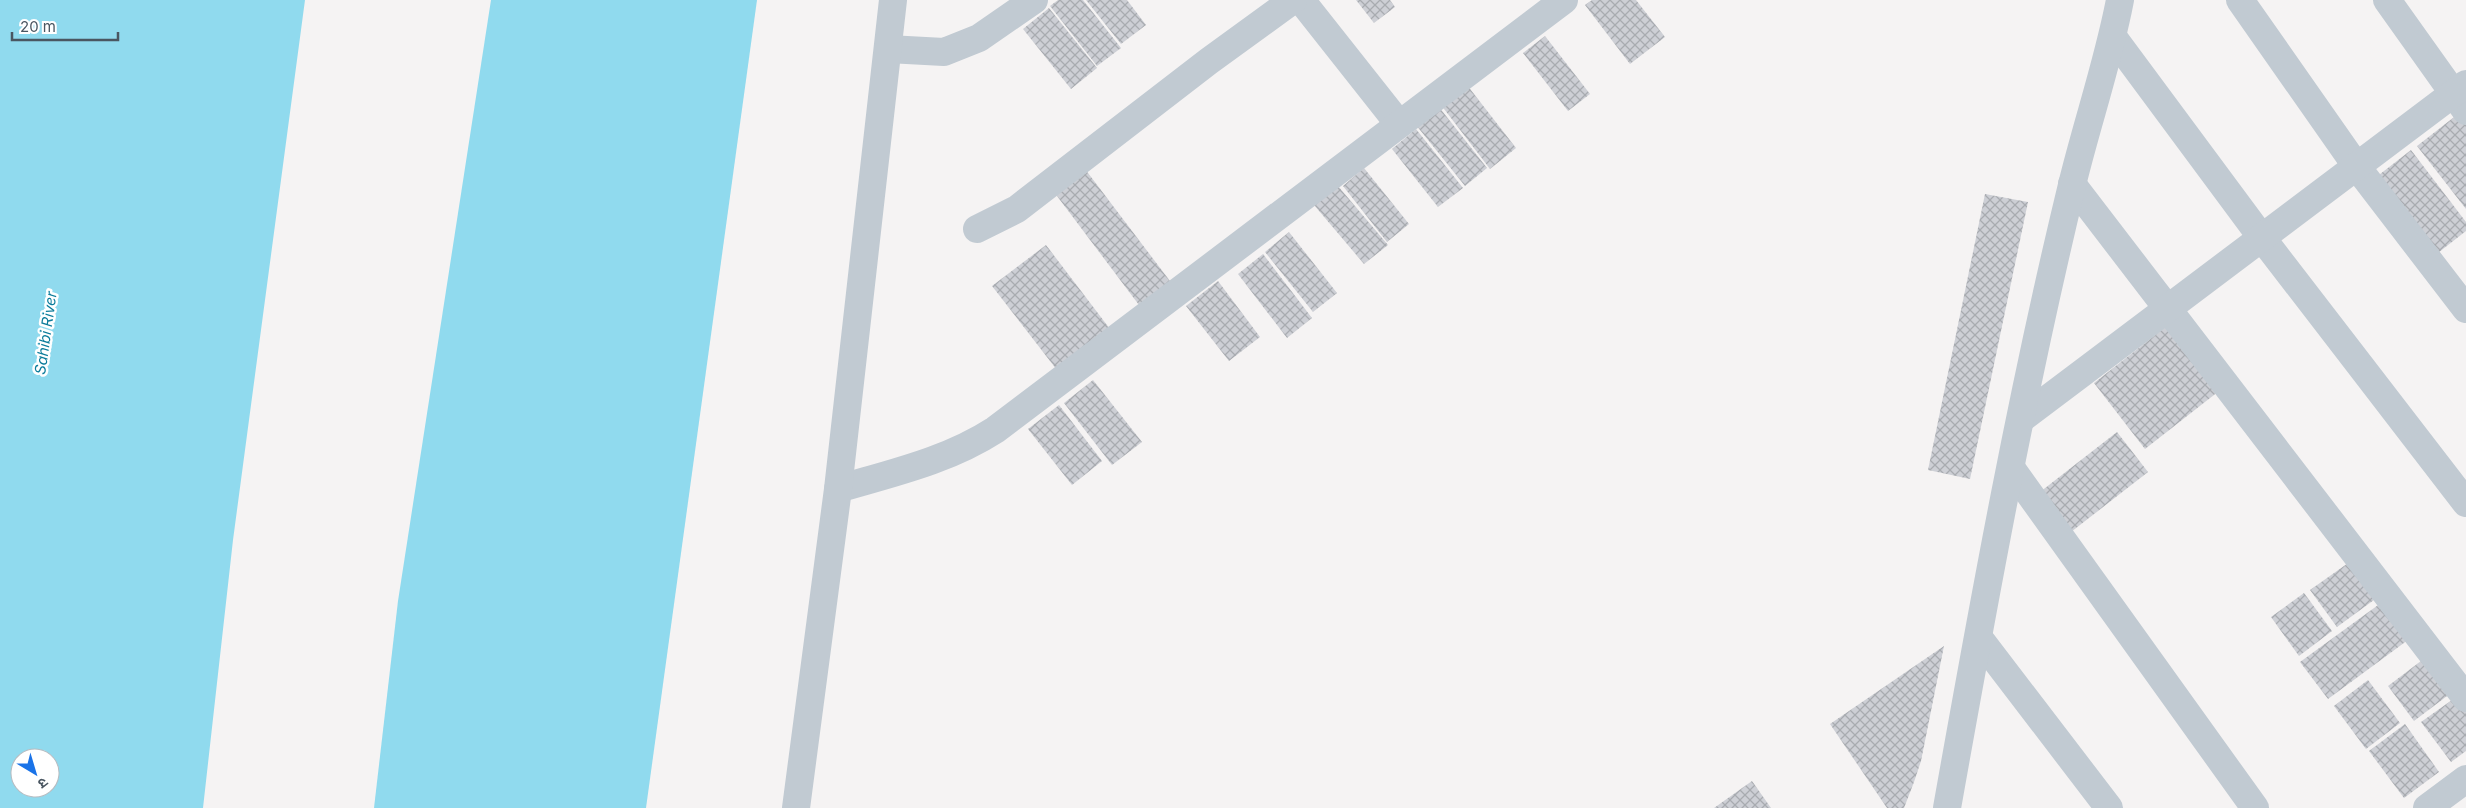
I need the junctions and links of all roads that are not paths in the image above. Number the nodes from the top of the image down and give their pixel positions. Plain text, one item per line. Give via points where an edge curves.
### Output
1 (893, 0) edge
2 (1034, 0) edge
3 (1293, 0) edge
4 (1301, 0) edge
5 (1564, 0) edge
6 (2120, 0) edge
7 (2240, 0) edge
8 (2387, 0) edge
9 (2113, 37) junction
10 (888, 49) junction
11 (2462, 97) edge
12 (1399, 124) junction
13 (2356, 167) junction
14 (2072, 184) junction
15 (977, 229) dead end
16 (2262, 238) junction
17 (2168, 308) junction
18 (2466, 309) edge
19 (2021, 419) junction
20 (2012, 468) junction
21 (838, 489) junction
22 (2466, 503) edge
23 (1979, 638) junction
24 (2466, 698) edge
25 (2466, 779) edge
26 (1947, 804) edge
27 (796, 808) edge
28 (2109, 808) edge
29 (2255, 808) edge
30 (2427, 808) edge

1 - 10 street
2 - 10 street via 980,38 944,52
3 - 15 street via 1209,60 1017,209
4 - 12 street
5 - 12 street
6 - 9 street
7 - 13 street
8 - 11 street
9 - 14 street
9 - 16 street
10 - 21 street
11 - 13 street
12 - 21 street via 972,445 943,458
13 - 16 street
13 - 18 street
14 - 17 street
14 - 19 street
16 - 17 street
16 - 22 street
17 - 19 street
17 - 24 street
19 - 20 street
20 - 23 street
20 - 29 street
21 - 27 street
23 - 26 street
23 - 28 street
25 - 30 street

